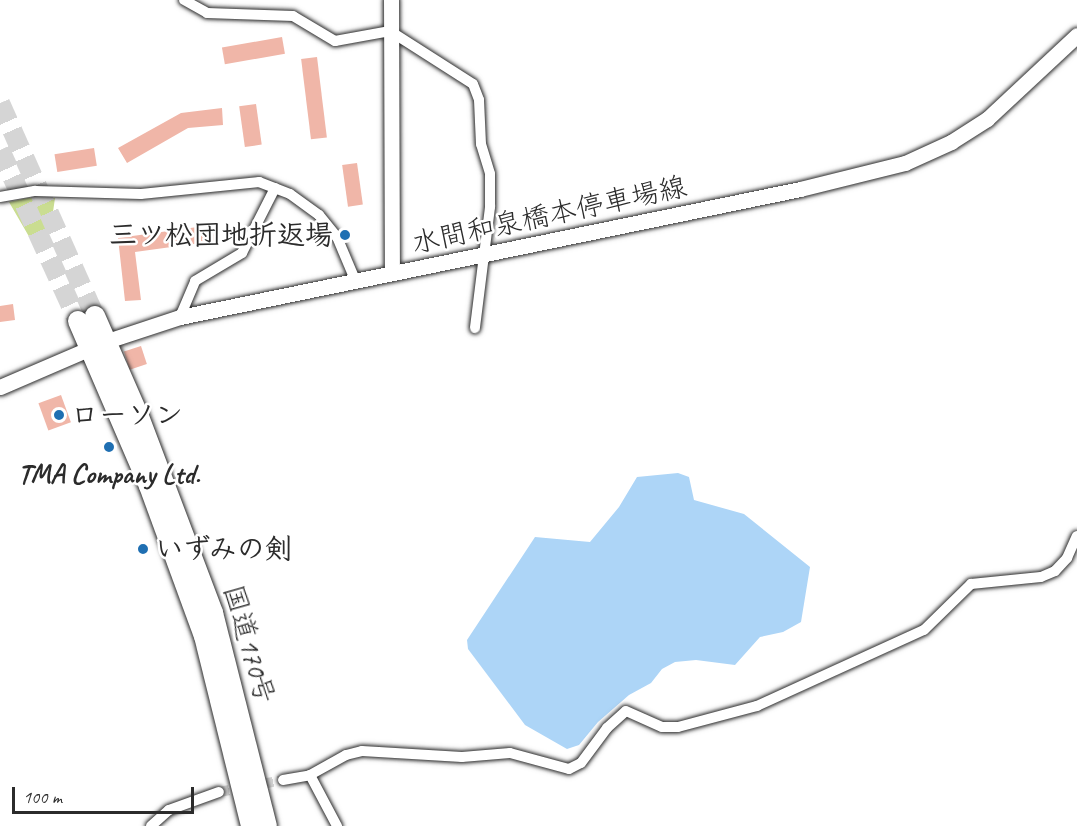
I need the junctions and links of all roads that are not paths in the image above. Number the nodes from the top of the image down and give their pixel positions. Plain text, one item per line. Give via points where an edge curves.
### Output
1 (184, 0) edge
2 (391, 0) edge
3 (390, 31) junction
4 (1077, 35) edge
5 (275, 188) junction
6 (0, 197) edge
7 (486, 254) junction
8 (392, 273) junction
9 (356, 282) junction
10 (180, 317) junction
11 (87, 318) tunnel mouth
12 (475, 328) dead end
13 (99, 344) junction
14 (0, 387) edge
15 (1077, 536) edge
16 (310, 775) junction
17 (283, 780) tunnel mouth
18 (219, 792) tunnel mouth
19 (151, 826) edge
20 (251, 826) edge
21 (267, 826) edge
22 (336, 826) edge

1 - 3 street via 207,13 293,16 335,41
2 - 3 main road
3 - 7 street via 473,84 479,100 481,144 490,174
3 - 8 main road
4 - 7 main road, 水間和泉橋本停車場線 via 987,119 951,142 905,163 800,189
5 - 6 street via 236,182 141,194 47,190
5 - 9 street via 319,215 338,237
5 - 10 street via 242,253 195,281
7 - 8 main road, 水間和泉橋本停車場線
7 - 12 street
8 - 9 main road, 水間和泉橋本停車場線
9 - 10 main road, 水間和泉橋本停車場線
10 - 13 main road, 水間和泉橋本停車場線
11 - 13 highway, 国道170号
13 - 14 main road, 水間和泉橋本停車場線
13 - 20 highway, 国道170号 via 204,636
13 - 21 highway, 国道170号 via 213,613
15 - 16 street via 1055,571 1041,577 971,584 924,630 757,706 678,727 662,727 626,711 607,728 582,763 569,769 510,753 462,757 362,751 346,755
16 - 17 street
16 - 22 street
18 - 19 street via 169,810

